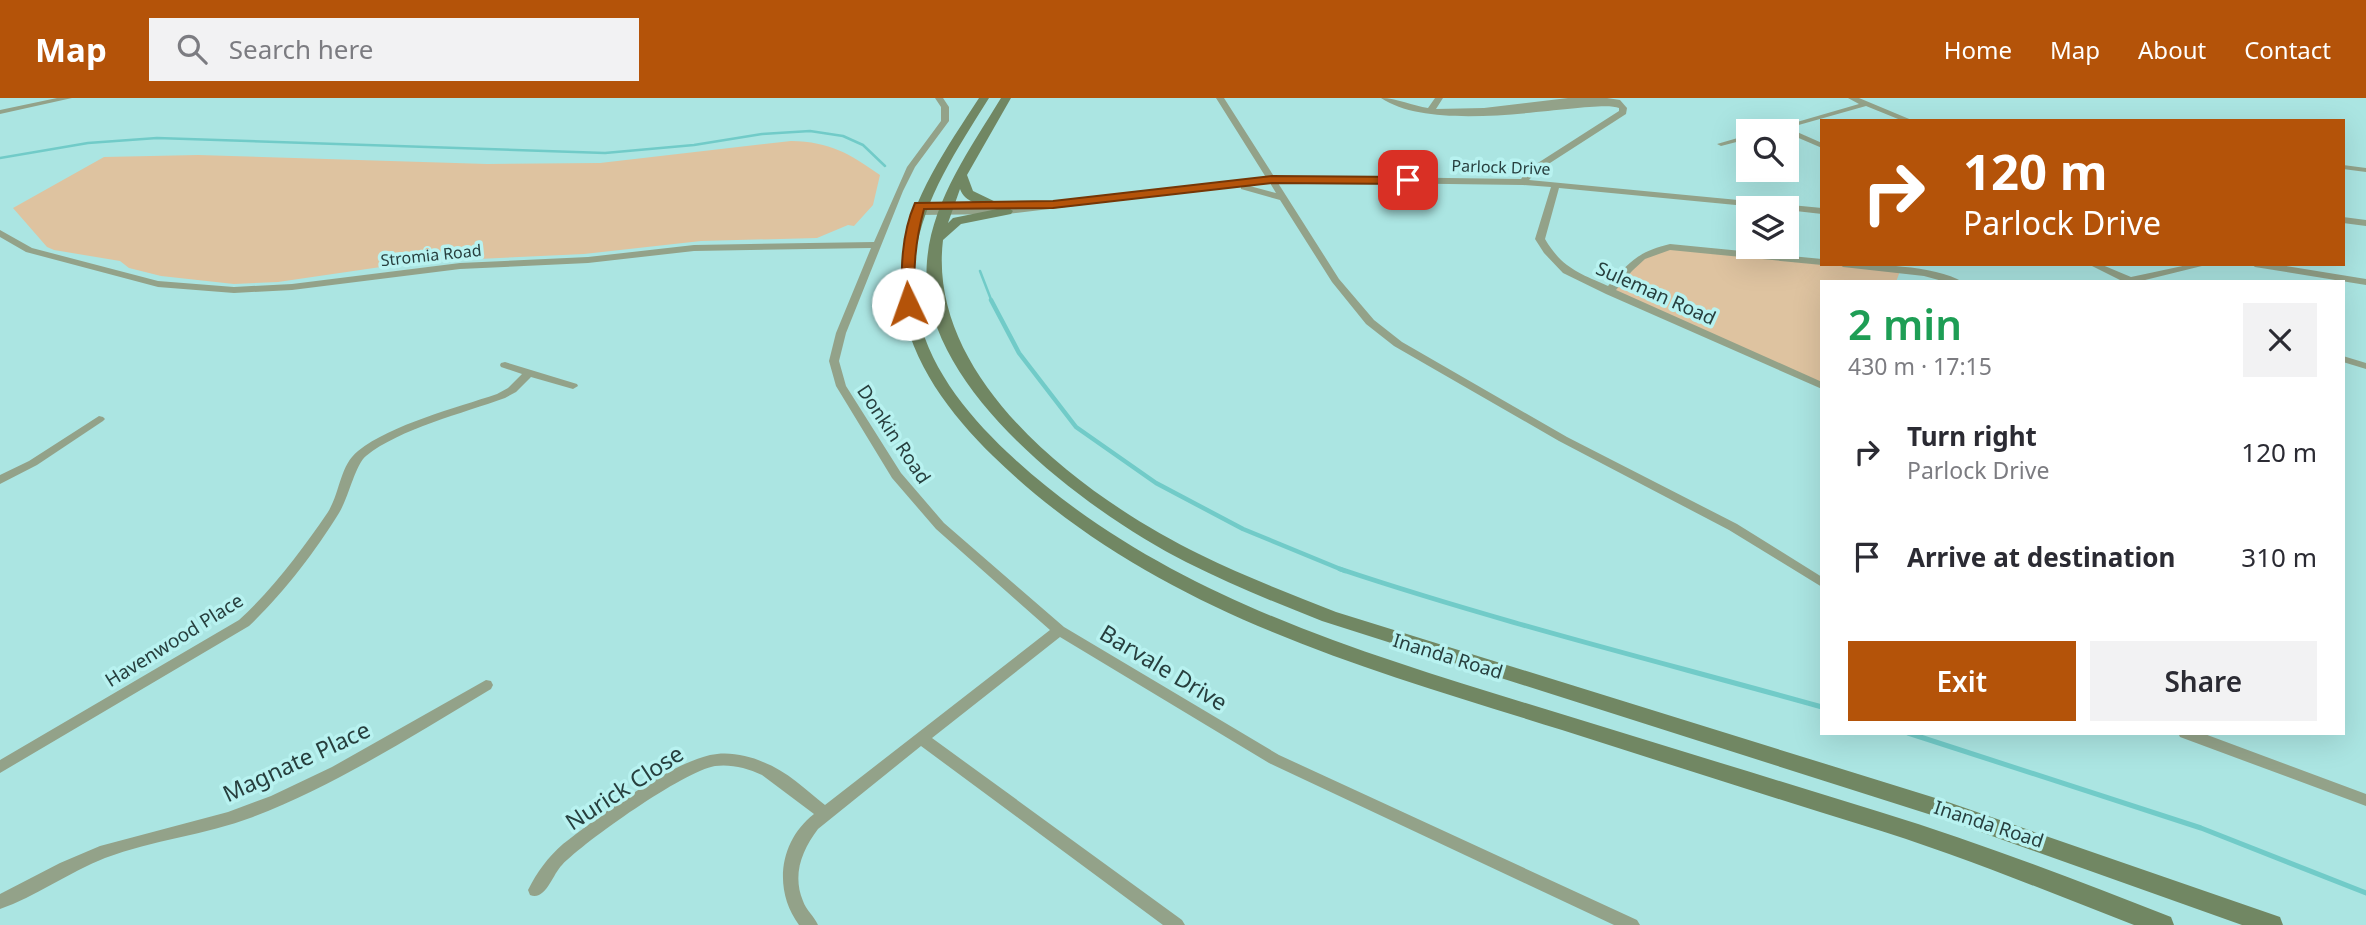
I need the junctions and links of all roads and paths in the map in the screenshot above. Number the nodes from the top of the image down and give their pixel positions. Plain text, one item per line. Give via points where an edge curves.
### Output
1 (68, 98) edge
2 (939, 98) edge
3 (984, 98) edge
4 (1006, 98) edge
5 (1220, 98) edge
6 (1385, 98) edge
7 (1439, 98) edge
8 (1592, 98) edge
9 (1852, 98) edge
10 (1866, 103) junction
11 (1431, 110) junction
12 (0, 112) edge
13 (1905, 119) edge
14 (1799, 122) edge
15 (1799, 136) edge
16 (1736, 140) edge
17 (1721, 144) dead end
18 (1820, 145) edge
19 (2345, 167) edge
20 (2366, 170) edge
21 (962, 176) junction
22 (1272, 180) junction
23 (1523, 182) junction
24 (1226, 185) junction
25 (1556, 185) junction
26 (1284, 199) junction
27 (995, 204) junction
28 (1053, 204) junction
29 (918, 209) junction
30 (945, 209) junction
31 (1007, 211) junction
32 (1820, 211) edge
33 (2345, 220) edge
34 (2366, 223) edge
35 (0, 233) edge
36 (937, 239) junction
37 (876, 245) junction
38 (1820, 262) edge
39 (1861, 266) edge
40 (2096, 266) edge
41 (2197, 266) edge
42 (2267, 266) edge
43 (1950, 280) edge
44 (2124, 280) edge
45 (2131, 280) edge
46 (2366, 282) edge
47 (1609, 292) junction
48 (2345, 360) edge
49 (505, 365) dead end
50 (2366, 366) edge
51 (530, 372) junction
52 (1820, 385) edge
53 (573, 386) dead end
54 (99, 419) dead end
55 (0, 480) edge
56 (1820, 582) edge
57 (1059, 630) junction
58 (486, 685) dead end
59 (2190, 735) edge
60 (921, 738) junction
61 (0, 767) edge
62 (2366, 800) edge
63 (824, 813) junction
64 (536, 890) dead end
65 (0, 902) edge
66 (809, 925) edge
67 (1176, 925) edge
68 (1631, 925) edge
69 (2162, 925) edge
70 (2272, 925) edge

1 - 12 street
2 - 37 street, Donkin Road via 945,107 945,121 911,167
3 - 29 main road, Inanda Road
4 - 21 main road, Inanda Road
5 - 22 street
6 - 11 street
7 - 11 street
8 - 11 street via 1473,111
8 - 23 street via 1617,102 1623,112 1533,170
9 - 10 street
10 - 13 street
10 - 14 street
15 - 18 street
16 - 17 street
19 - 20 street
21 - 27 main road via 967,193
21 - 30 main road, Inanda Road
22 - 23 street, Parlock Drive
22 - 24 street, Parlock Drive
22 - 26 street
23 - 25 street, Parlock Drive
24 - 26 street
24 - 28 street, Parlock Drive
25 - 32 street, Parlock Drive
25 - 47 street, Suleman Road via 1540,236 1543,244 1566,271
26 - 56 street via 1354,306 1398,344 1563,439 1733,527
27 - 28 street, Parlock Drive
27 - 30 street, Parlock Drive
28 - 31 street, Parlock Drive
29 - 30 street, Parlock Drive
29 - 69 main road, Inanda Road via 907,269 908,304 933,371 960,412 1039,491 1152,568 1343,652 1940,841
30 - 31 street, Parlock Drive
30 - 36 main road, Inanda Road
31 - 36 main road via 957,221
33 - 34 street
35 - 37 street, Stromia Road via 29,250 158,284 234,290 694,248
36 - 70 main road, Inanda Road via 934,282 947,333 969,374 989,402 1058,471 1147,533 1263,591 1373,633 1978,819
37 - 57 street, Donkin Road via 836,346 834,361 841,386 883,457 940,526
38 - 47 street via 1670,247 1636,259
39 - 43 street
40 - 44 street
41 - 45 street
42 - 46 street
47 - 52 street, Suleman Road
48 - 50 street
49 - 51 street
51 - 53 street
51 - 61 street, Havenwood Place via 501,396 373,444 353,463 334,512 260,610
54 - 55 street
57 - 60 street
57 - 68 street, Barvale Drive via 1275,759
58 - 65 street, Magnate Place via 290,794 220,822 105,851
59 - 62 street
60 - 63 street
60 - 67 street
63 - 64 street, Nurick Close via 764,768 732,760 710,761 679,773 567,850 547,870
63 - 66 street via 802,836 789,869 791,898

